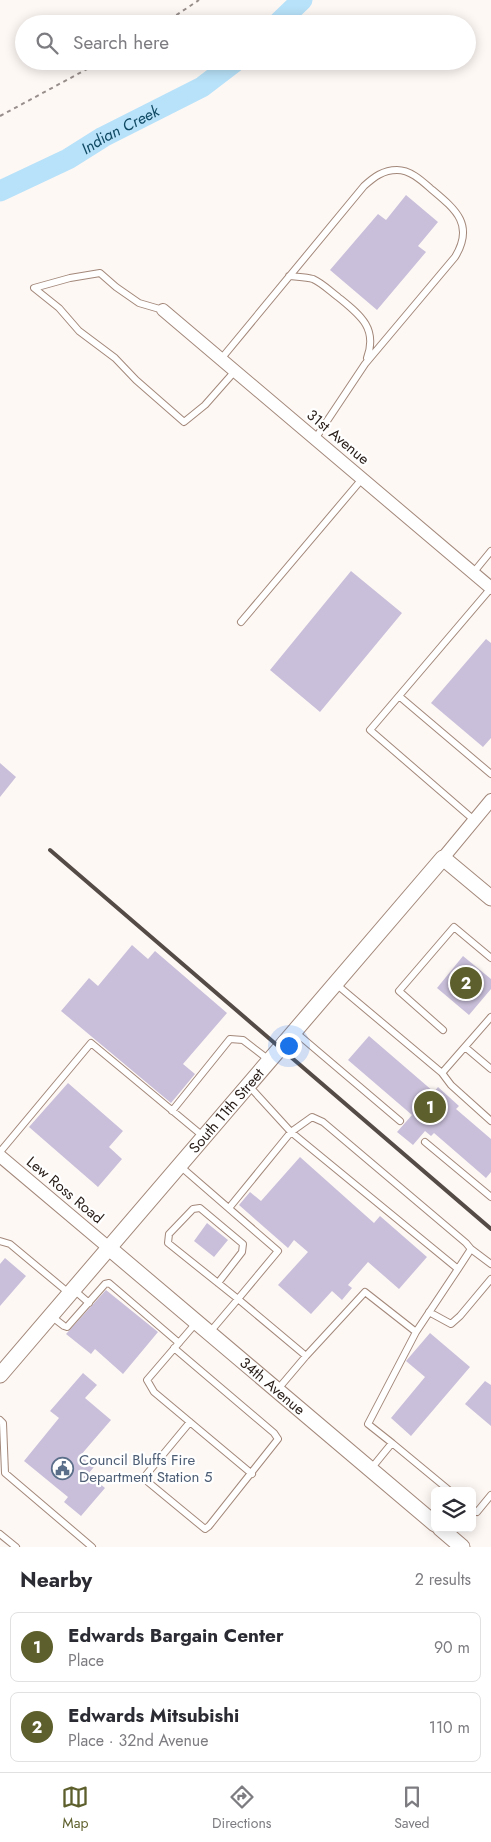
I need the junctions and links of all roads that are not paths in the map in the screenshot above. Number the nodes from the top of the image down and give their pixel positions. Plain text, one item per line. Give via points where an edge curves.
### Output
1 (290, 276) junction
2 (163, 310) joint
3 (221, 359) junction
4 (365, 364) junction
5 (235, 371) junction
6 (315, 439) junction
7 (362, 479) junction
8 (491, 551) edge
9 (473, 573) junction
10 (491, 588) edge
11 (241, 622) dead end
12 (399, 696) junction
13 (491, 774) edge
14 (491, 800) edge
15 (474, 820) junction
16 (443, 858) junction
17 (491, 898) edge
18 (491, 958) edge
19 (335, 983) junction
20 (491, 1016) edge
21 (443, 1030) dead end
22 (294, 1031) junction
23 (465, 1047) junction
24 (269, 1060) junction
25 (491, 1069) edge
26 (442, 1073) junction
27 (248, 1086) junction
28 (172, 1111) junction
29 (400, 1121) dead end
30 (491, 1121) edge
31 (292, 1132) junction
32 (204, 1137) junction
33 (425, 1142) dead end
34 (0, 1154) edge
35 (180, 1165) junction
36 (491, 1198) edge
37 (229, 1208) junction
38 (0, 1241) edge
39 (109, 1248) junction
40 (471, 1249) junction
41 (491, 1264) edge
42 (458, 1269) junction
43 (491, 1280) edge
44 (218, 1283) junction
45 (72, 1292) junction
46 (238, 1299) junction
47 (89, 1303) junction
48 (429, 1312) junction
49 (51, 1316) junction
50 (196, 1323) junction
51 (416, 1332) junction
52 (209, 1333) junction
53 (179, 1343) junction
54 (174, 1348) junction
55 (306, 1356) junction
56 (0, 1375) edge
57 (277, 1390) junction
58 (0, 1420) edge
59 (190, 1422) junction
60 (392, 1443) junction
61 (370, 1470) junction
62 (252, 1474) junction
63 (445, 1487) edge
64 (491, 1495) edge
65 (476, 1511) edge
66 (431, 1521) edge
67 (445, 1532) edge
68 (0, 1534) edge
69 (16, 1547) edge
70 (92, 1547) edge
71 (462, 1547) edge

1 - 3 lane
1 - 4 lane via 320,283 355,310 369,330 371,340
1 - 4 lane via 364,186 386,171 408,172 457,212 464,236 455,258
2 - 3 street, 31st Avenue
2 - 5 lane via 139,303 100,273 34,288 184,422
3 - 5 street, 31st Avenue
4 - 6 lane
5 - 6 street, 31st Avenue
6 - 7 street, 31st Avenue
7 - 9 street, 31st Avenue
7 - 11 lane
8 - 9 lane
9 - 10 street, 31st Avenue
10 - 12 lane
12 - 13 lane
12 - 15 lane via 370,730
14 - 15 street, South 11th Street
15 - 16 street, South 11th Street
16 - 17 street
16 - 19 street, South 11th Street
18 - 21 lane via 454,927 399,991
19 - 22 street, South 11th Street
19 - 26 lane
20 - 23 lane
22 - 24 street, South 11th Street
22 - 29 lane
23 - 25 lane
23 - 26 lane
24 - 27 street, South 11th Street
24 - 28 lane via 243,1040 230,1039
26 - 30 lane
27 - 31 lane
27 - 32 street, South 11th Street
28 - 32 lane
28 - 34 lane via 91,1043
31 - 37 lane
31 - 40 lane via 312,1117 323,1122
31 - 42 lane
32 - 35 street, South 11th Street
33 - 36 lane
34 - 39 street, Lew Ross Road
35 - 37 lane
35 - 39 street, South 11th Street
37 - 46 lane via 278,1251
38 - 45 lane via 10,1244
39 - 45 street, South 11th Street
39 - 50 street, 34th Avenue
40 - 41 lane
40 - 42 lane
42 - 48 lane
43 - 48 lane via 450,1324
44 - 44 lane via 168,1243 170,1234 193,1208 200,1208 243,1244 242,1252
44 - 46 lane
45 - 47 lane
45 - 49 street, South 11th Street
46 - 52 lane
46 - 55 lane
47 - 49 lane via 67,1327
47 - 53 lane via 105,1284 110,1283
48 - 51 lane
49 - 56 street, South 11th Street
50 - 52 street, 34th Avenue
50 - 53 lane
51 - 55 lane via 364,1292
51 - 60 lane via 368,1424
52 - 57 street, 34th Avenue
53 - 54 lane
54 - 59 lane via 147,1380 154,1392
54 - 62 lane via 278,1439
55 - 57 lane
57 - 61 street, 34th Avenue
58 - 70 lane via 3,1423 5,1473
59 - 62 lane
59 - 62 lane via 146,1476 148,1482 205,1530
60 - 61 lane
60 - 63 lane
61 - 66 street, 34th Avenue
64 - 65 lane
67 - 71 street
68 - 69 lane

